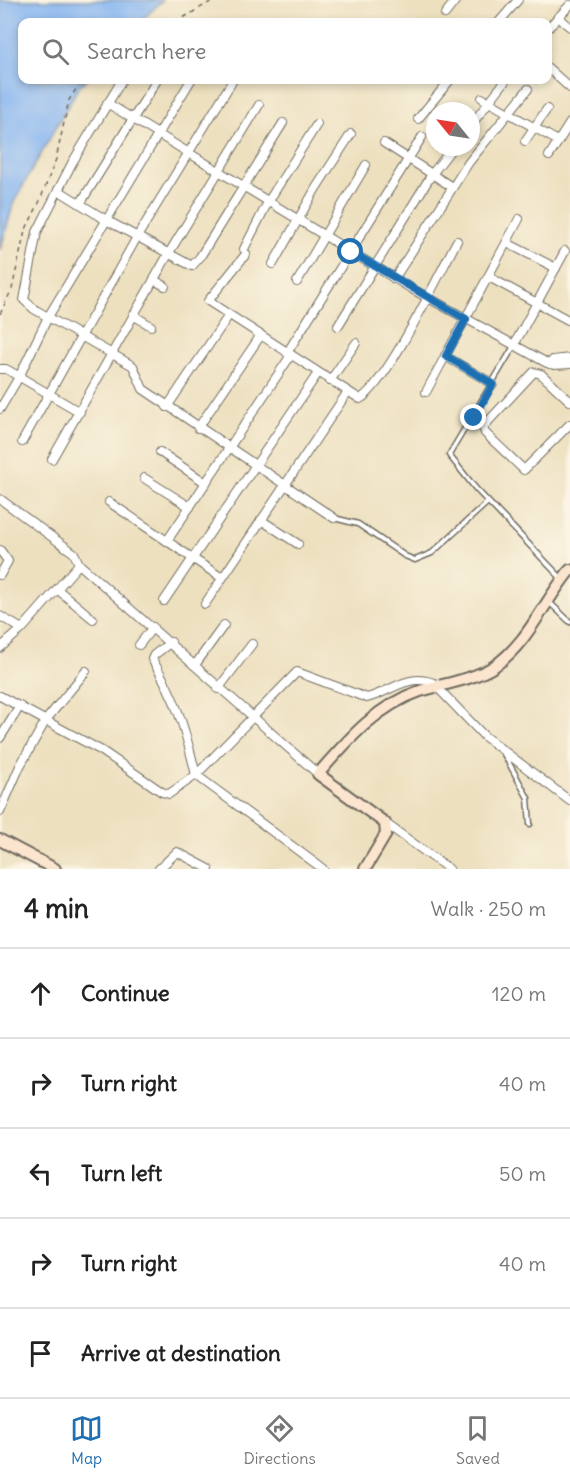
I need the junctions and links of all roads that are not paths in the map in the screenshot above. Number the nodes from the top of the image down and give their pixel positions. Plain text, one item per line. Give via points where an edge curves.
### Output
1 (456, 0) edge
2 (518, 0) edge
3 (570, 5) edge
4 (445, 14) dead end
5 (558, 17) junction
6 (502, 18) edge
7 (552, 24) edge
8 (570, 27) edge
9 (552, 72) edge
10 (119, 84) edge
11 (155, 84) edge
12 (189, 84) edge
13 (231, 84) edge
14 (447, 84) edge
15 (502, 84) edge
16 (570, 88) edge
17 (528, 89) dead end
18 (486, 100) junction
19 (107, 103) junction
20 (259, 105) dead end
21 (480, 110) edge
22 (547, 110) dead end
23 (510, 114) junction
24 (418, 118) dead end
25 (134, 119) junction
26 (283, 123) dead end
27 (570, 123) edge
28 (317, 124) dead end
29 (533, 127) junction
30 (158, 134) junction
31 (351, 134) dead end
32 (422, 137) dead end
33 (525, 141) dead end
34 (558, 141) junction
35 (384, 143) dead end
36 (188, 153) junction
37 (446, 156) edge
38 (549, 156) dead end
39 (409, 158) junction
40 (366, 165) dead end
41 (220, 172) junction
42 (432, 174) junction
43 (244, 187) junction
44 (452, 187) junction
45 (58, 190) junction
46 (268, 202) junction
47 (80, 204) junction
48 (519, 219) dead end
49 (106, 220) junction
50 (298, 220) junction
51 (324, 236) junction
52 (137, 237) junction
53 (457, 242) dead end
54 (507, 243) junction
55 (565, 251) dead end
56 (351, 252) junction
57 (169, 254) junction
58 (273, 264) dead end
59 (374, 266) junction
60 (556, 268) junction
61 (489, 277) junction
62 (394, 279) junction
63 (154, 280) junction
64 (297, 282) dead end
65 (165, 286) dead end
66 (427, 298) junction
67 (537, 303) junction
68 (134, 315) junction
69 (229, 315) junction
70 (48, 317) junction
71 (569, 318) edge
72 (466, 319) junction
73 (151, 326) dead end
74 (338, 326) dead end
75 (261, 335) junction
76 (81, 336) junction
77 (356, 343) dead end
78 (514, 345) junction
79 (112, 353) junction
80 (289, 354) junction
81 (446, 356) junction
82 (570, 358) edge
83 (548, 363) junction
84 (570, 364) edge
85 (0, 369) edge
86 (318, 373) junction
87 (541, 374) junction
88 (19, 377) junction
89 (330, 381) junction
90 (493, 384) junction
91 (426, 392) dead end
92 (348, 393) junction
93 (50, 396) junction
94 (570, 401) edge
95 (167, 407) junction
96 (0, 409) edge
97 (81, 412) junction
98 (570, 424) edge
99 (198, 428) junction
100 (22, 442) dead end
101 (229, 448) junction
102 (160, 452) dead end
103 (52, 459) dead end
104 (255, 466) junction
105 (144, 478) dead end
106 (206, 483) junction
107 (285, 485) junction
108 (0, 499) edge
109 (109, 502) dead end
110 (488, 502) junction
111 (190, 507) junction
112 (334, 518) joint
113 (261, 520) junction
114 (167, 541) junction
115 (298, 544) dead end
116 (0, 550) edge
117 (193, 558) junction
118 (80, 564) junction
119 (570, 570) edge
120 (0, 575) edge
121 (222, 578) junction
122 (562, 579) junction
123 (57, 589) junction
124 (546, 600) junction
125 (164, 601) dead end
126 (205, 604) dead end
127 (0, 616) edge
128 (93, 619) dead end
129 (570, 622) edge
130 (224, 625) dead end
131 (153, 627) junction
132 (22, 629) junction
133 (171, 642) junction
134 (252, 644) dead end
135 (139, 645) dead end
136 (0, 648) edge
137 (195, 665) junction
138 (86, 670) dead end
139 (439, 686) junction
140 (218, 689) junction
141 (0, 696) edge
142 (20, 706) junction
143 (253, 718) junction
144 (46, 720) junction
145 (0, 738) edge
146 (504, 752) junction
147 (318, 774) junction
148 (196, 775) junction
149 (570, 801) edge
150 (0, 812) edge
151 (386, 823) junction
152 (531, 824) dead end
153 (0, 840) edge
154 (53, 869) edge
155 (159, 869) edge
156 (209, 869) edge
157 (322, 869) edge
158 (365, 869) edge
159 (449, 869) edge

1 - 4 street
2 - 6 street
3 - 5 street
5 - 7 street
5 - 8 street
9 - 16 street
10 - 19 street
11 - 25 street
12 - 30 street
13 - 36 street
14 - 24 street
15 - 18 street
17 - 23 street
18 - 21 street
18 - 23 street
19 - 25 street
19 - 45 street
20 - 41 street
22 - 29 street
23 - 29 street
23 - 44 street
25 - 30 street
25 - 47 street
26 - 43 street
27 - 34 street
28 - 46 street
29 - 33 street
29 - 34 street
30 - 36 street
30 - 49 street
31 - 50 street
32 - 39 street
34 - 38 street
35 - 39 street
36 - 41 street
36 - 52 street
37 - 42 street
39 - 42 street
39 - 56 street
40 - 51 street
41 - 43 street
41 - 57 street
42 - 44 street
42 - 59 street
43 - 46 street
43 - 57 street via 196,264 186,264
44 - 62 street
45 - 47 street
45 - 70 street via 37,232 24,294 27,304
46 - 50 street
46 - 69 street via 245,251 208,302
47 - 49 street
48 - 54 street
49 - 52 street
49 - 70 street
50 - 51 street
50 - 58 street
51 - 56 street
51 - 64 street
52 - 57 street
52 - 76 street
53 - 66 street
54 - 60 street
54 - 61 street
55 - 60 street
56 - 59 street
56 - 80 street
57 - 63 street
59 - 62 street
59 - 74 street
60 - 67 street
61 - 67 street
61 - 72 street
62 - 66 street
63 - 65 street
63 - 68 street
66 - 72 street
66 - 92 street via 373,389 360,399
67 - 71 street
67 - 78 street
68 - 73 street
68 - 79 street
69 - 75 street
69 - 95 street
70 - 76 street
70 - 88 street
72 - 78 street
72 - 81 street
75 - 80 street
75 - 99 street
76 - 79 street
76 - 93 street
77 - 89 street
78 - 83 street
78 - 90 lane
79 - 95 street via 133,366 143,389
79 - 97 street
80 - 86 street
80 - 101 street
81 - 90 street
81 - 91 street
82 - 83 street
83 - 84 street
83 - 87 street
85 - 88 street
86 - 89 street
86 - 104 street
87 - 94 street
87 - 98 street via 531,374 483,427 485,433 524,470
88 - 93 street
88 - 96 street
89 - 92 street
90 - 110 lane via 449,455
92 - 107 street
93 - 97 street
93 - 100 street
95 - 99 street
97 - 103 street
99 - 101 street
101 - 104 street
101 - 106 street
102 - 106 street
104 - 107 street
104 - 117 street
105 - 111 street
106 - 111 street
107 - 112 street
107 - 113 street
108 - 118 street via 74,553
109 - 114 street
110 - 112 lane via 432,553 415,560 358,524
110 - 122 lane
111 - 114 street
113 - 115 street
113 - 121 street
114 - 117 street
116 - 120 street via 8,561
117 - 121 street
117 - 125 street
118 - 123 street
118 - 131 street
119 - 122 street
121 - 126 street
122 - 124 street
123 - 128 street
123 - 132 street
124 - 129 lane
124 - 139 street via 527,633 493,667
127 - 132 street
130 - 137 street
131 - 133 street
131 - 135 street
132 - 136 street
133 - 137 street
133 - 148 street via 152,659 172,691 183,720
134 - 140 street
137 - 140 street
138 - 144 street
139 - 143 street via 418,679 367,698 297,672
139 - 146 street via 483,736
139 - 147 street via 404,698 364,723
140 - 143 street
141 - 142 street
142 - 144 street
142 - 145 street
143 - 147 street
143 - 148 street
144 - 148 street via 102,751 165,794 174,793
144 - 150 street
146 - 149 street
146 - 152 lane via 528,798
147 - 151 street
148 - 157 street
151 - 158 street via 386,834
151 - 159 street
153 - 154 street
155 - 156 street via 177,852

